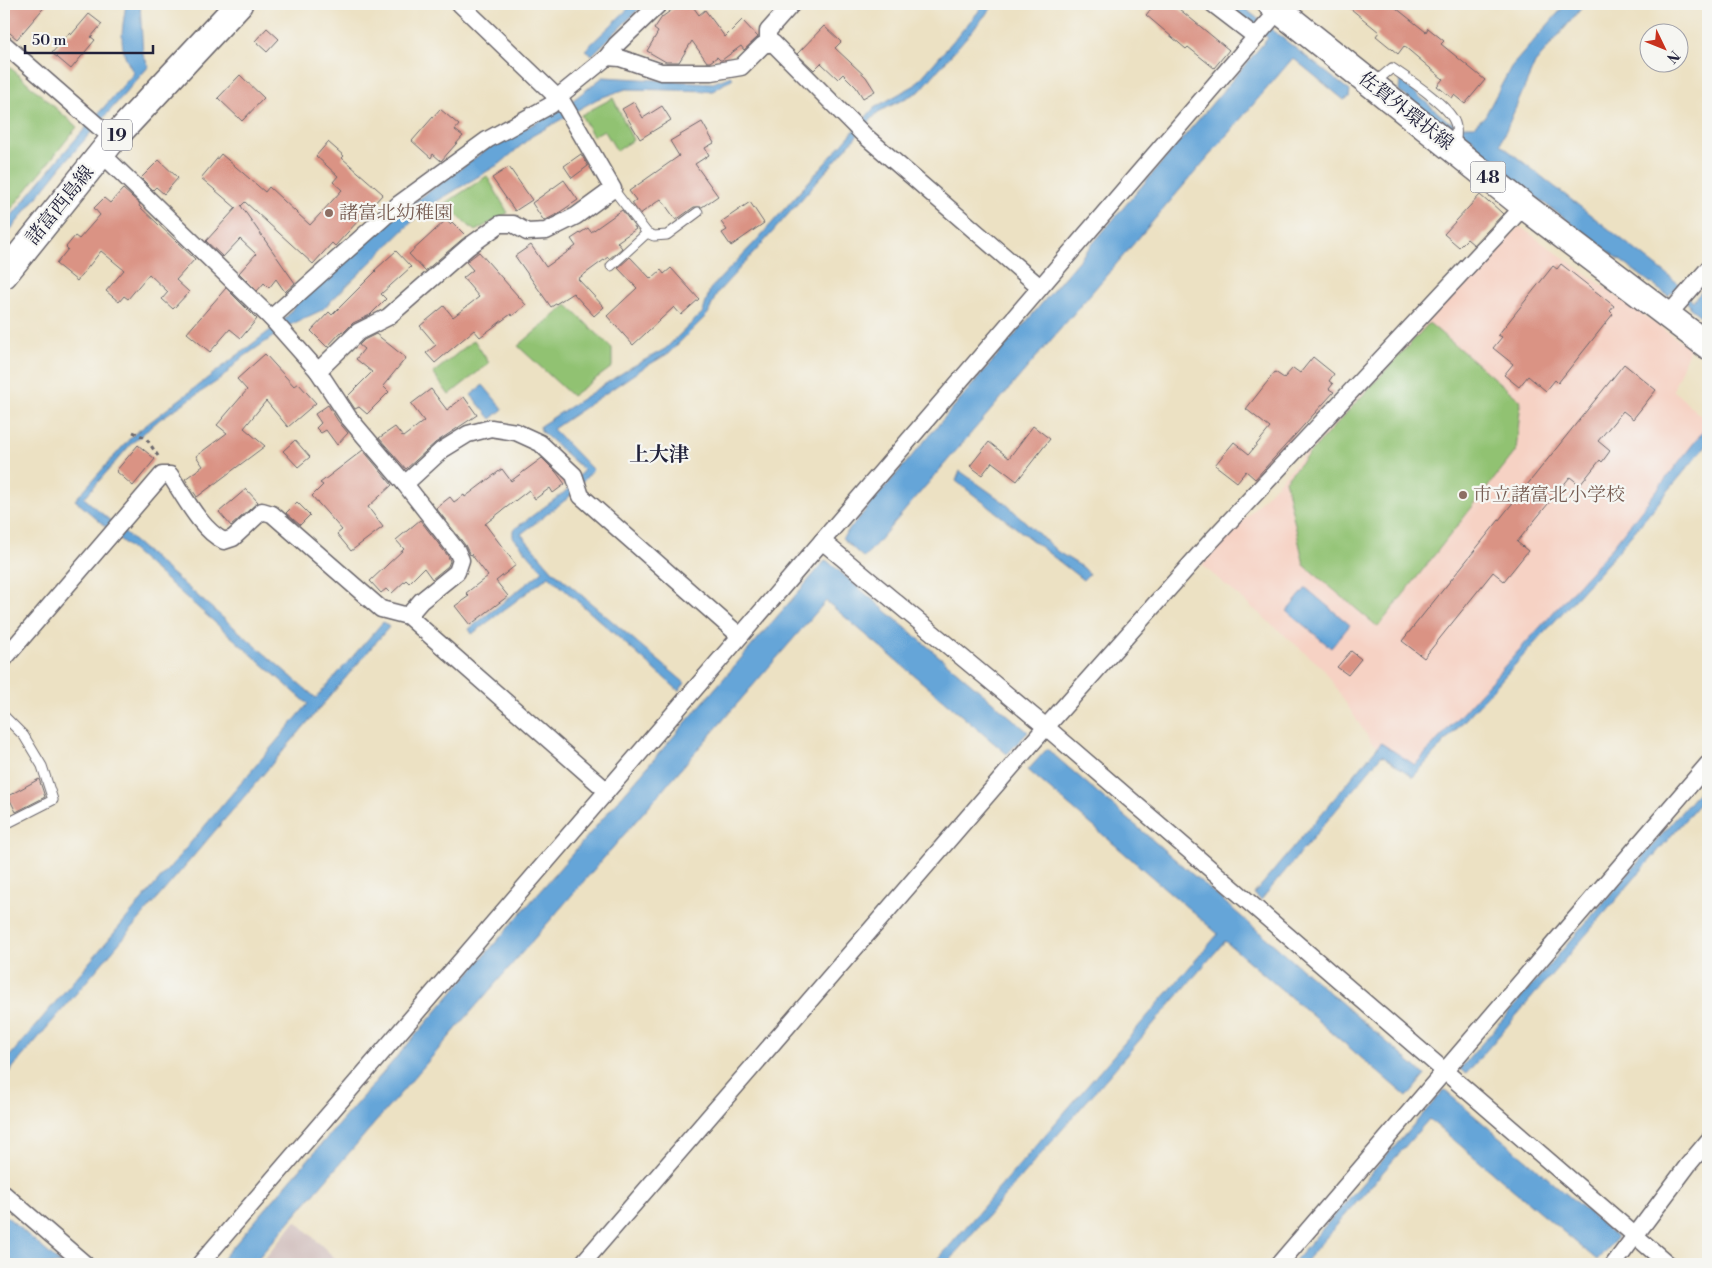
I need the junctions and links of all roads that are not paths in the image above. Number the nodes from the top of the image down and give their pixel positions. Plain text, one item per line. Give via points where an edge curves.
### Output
1 (239, 4) edge
2 (460, 4) edge
3 (659, 4) edge
4 (792, 4) edge
5 (1213, 4) edge
6 (1266, 22) edge
7 (4, 44) edge
8 (768, 44) junction
9 (607, 57) junction
10 (1372, 85) junction
11 (561, 100) junction
12 (100, 134) junction
13 (1456, 141) junction
14 (613, 189) junction
15 (1524, 206) junction
16 (698, 212) dead end
17 (647, 233) junction
18 (611, 266) dead end
19 (1708, 269) edge
20 (4, 275) edge
21 (1040, 288) junction
22 (1678, 303) junction
23 (277, 325) junction
24 (1708, 346) edge
25 (318, 371) junction
26 (405, 484) junction
27 (822, 541) junction
28 (408, 616) junction
29 (740, 636) junction
30 (4, 660) edge
31 (4, 716) edge
32 (1046, 727) junction
33 (1708, 764) edge
34 (607, 791) junction
35 (4, 825) edge
36 (1445, 1072) junction
37 (1708, 1141) edge
38 (4, 1194) edge
39 (1635, 1236) junction
40 (85, 1264) edge
41 (200, 1264) edge
42 (582, 1264) edge
43 (1279, 1264) edge
44 (1614, 1264) edge
45 (1668, 1264) edge

1 - 12 main road, 諸富西島線 / 19
2 - 11 street
3 - 9 street
4 - 8 street via 768,31
5 - 6 street
6 - 10 main road, 佐賀外環状線 / 48
6 - 21 street
7 - 12 street
8 - 9 street via 741,66 712,72 661,72 620,58
8 - 21 street via 773,43 858,130
9 - 11 street
10 - 13 main road, 佐賀外環状線 / 48
10 - 13 lane via 1392,68 1447,109 1455,121
11 - 14 street
11 - 23 street via 487,140 399,204
12 - 20 main road, 諸富西島線 / 19
12 - 23 street
13 - 15 main road, 佐賀外環状線 / 48
14 - 17 lane
14 - 25 street via 576,216 546,231 527,232 513,224 500,224 468,247 388,317 358,332
15 - 22 main road, 佐賀外環状線 / 48
15 - 32 street via 1433,309 1212,540
16 - 17 lane via 667,235
17 - 18 lane
19 - 22 street
21 - 27 street
22 - 24 main road, 佐賀外環状線 / 48
23 - 25 street
25 - 26 street via 349,418
26 - 28 street via 461,560 457,572
26 - 29 street via 442,450 468,434 491,428 516,432 540,443 577,483 581,496
27 - 29 street
27 - 32 street
28 - 30 street via 382,609 272,514 262,511 232,538 224,541 216,537 196,515 170,475 162,475
28 - 34 street
29 - 34 street
31 - 35 lane via 24,736 42,766 53,800
32 - 36 street
32 - 42 street
33 - 36 street
34 - 41 street
36 - 39 street
36 - 43 street
37 - 39 street
38 - 40 street
39 - 44 street
39 - 45 street

